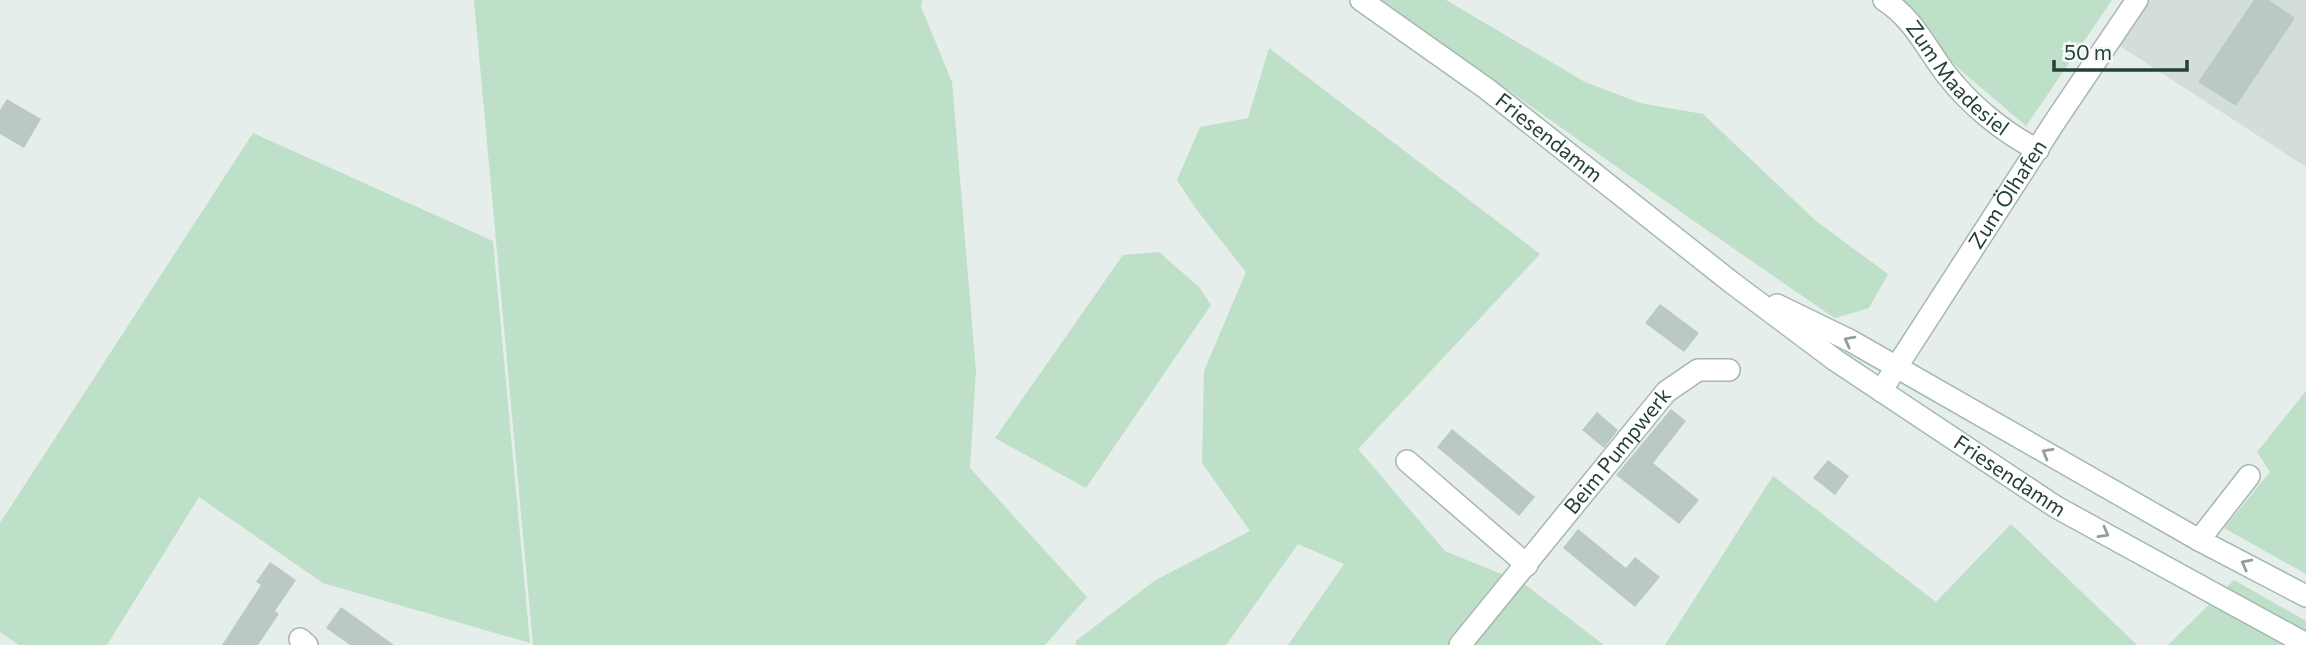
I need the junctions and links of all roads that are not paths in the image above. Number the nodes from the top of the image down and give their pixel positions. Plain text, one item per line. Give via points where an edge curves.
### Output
1 (1360, 0) edge
2 (1884, 0) edge
3 (2137, 0) edge
4 (2038, 150) junction
5 (1731, 282) junction
6 (1896, 367) junction
7 (1729, 370) dead end
8 (1881, 391) junction
9 (1407, 461) dead end
10 (2249, 476) dead end
11 (2199, 540) junction
12 (1527, 565) junction
13 (2306, 596) edge
14 (2306, 644) edge
15 (1460, 645) edge

1 - 5 main road, Friesendamm via 1488,89
2 - 4 main road, Zum Maadesiel via 1910,22 1969,100 2019,141
3 - 4 main road, Zum Ölhafen
4 - 6 main road, Zum Ölhafen
6 -> 5 main road, Friesendamm
5 - 8 main road, Friesendamm
6 - 8 main road, Zum Ölhafen
11 -> 6 main road, Friesendamm
7 - 12 main road, Beim Pumpwerk via 1698,370 1666,392
8 -> 14 main road, Friesendamm via 2056,507
9 - 12 main road
10 - 11 main road
13 -> 11 main road, Friesendamm
12 - 15 main road, Beim Pumpwerk

